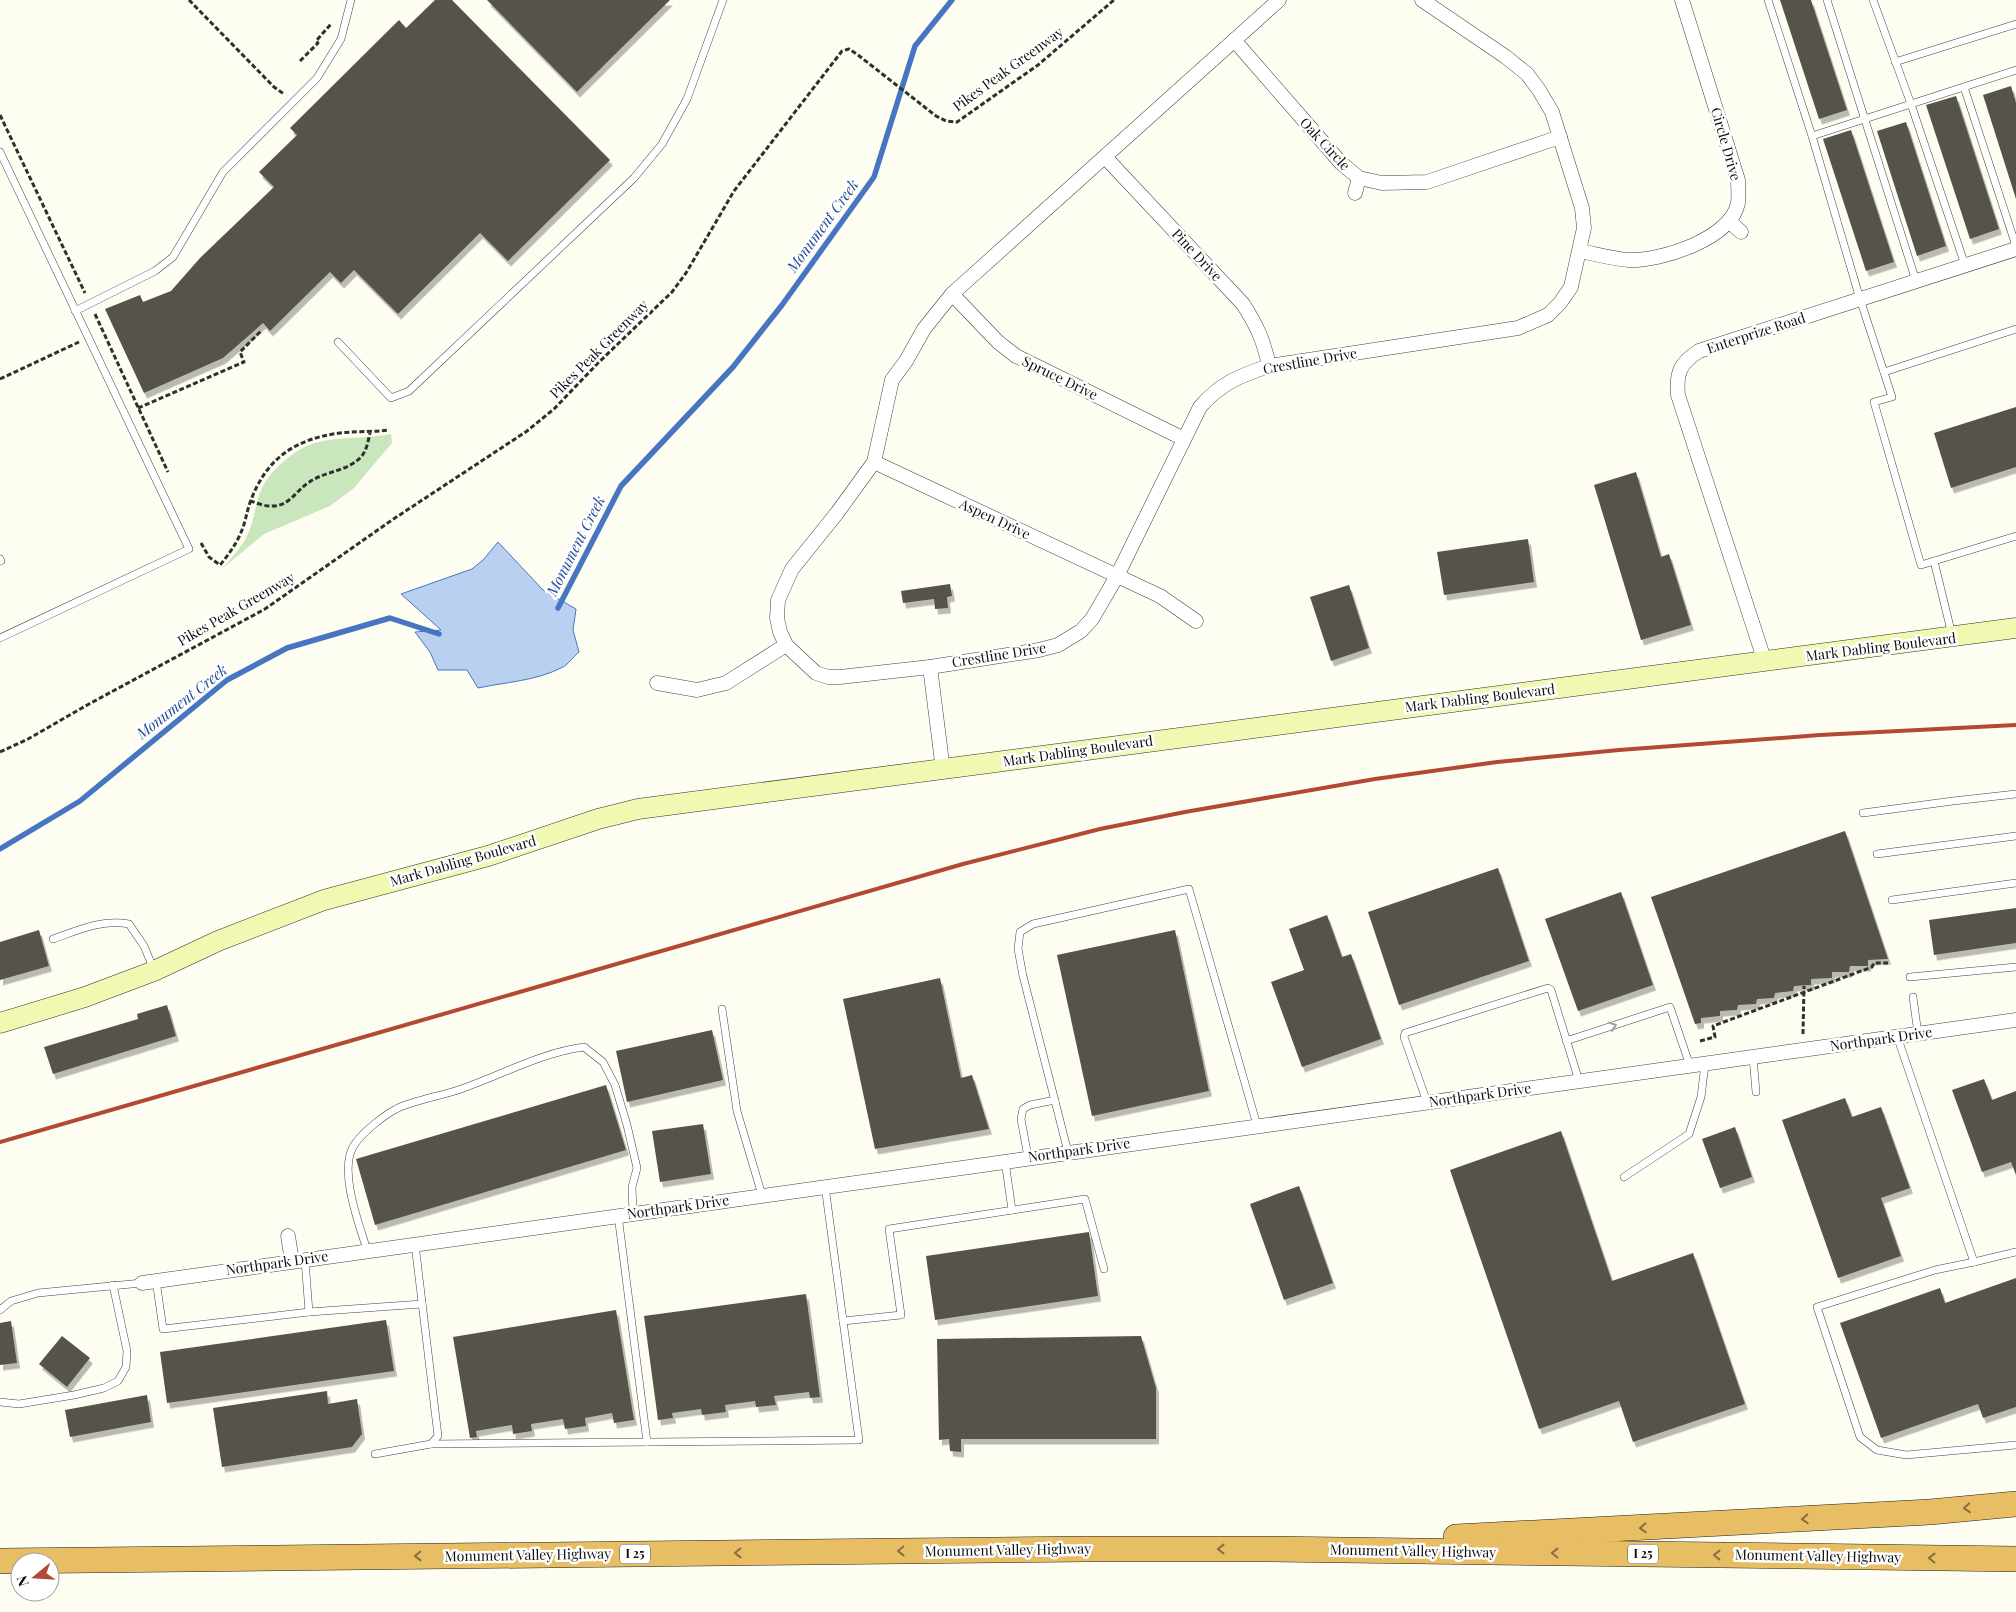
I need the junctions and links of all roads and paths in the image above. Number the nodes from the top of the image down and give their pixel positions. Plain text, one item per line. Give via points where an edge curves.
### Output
1 (189, 0) edge
2 (351, 0) edge
3 (723, 0) edge
4 (1114, 0) edge
5 (1279, 0) edge
6 (1422, 0) edge
7 (1682, 0) edge
8 (1768, 0) edge
9 (1827, 0) edge
10 (1873, 0) edge
11 (332, 24) dead end
12 (2016, 24) edge
13 (1234, 40) junction
14 (300, 61) dead end
15 (1895, 62) junction
16 (2016, 70) edge
17 (1964, 87) junction
18 (293, 102) junction
19 (1911, 104) junction
20 (0, 115) edge
21 (1864, 119) junction
22 (1812, 136) junction
23 (1560, 137) junction
24 (0, 152) edge
25 (1105, 156) junction
26 (1359, 178) junction
27 (1355, 193) dead end
28 (1729, 221) junction
29 (1741, 232) dead end
30 (2016, 247) edge
31 (1580, 251) junction
32 (1965, 265) junction
33 (1916, 281) junction
34 (952, 294) junction
35 (1860, 299) junction
36 (90, 304) junction
37 (75, 311) junction
38 (2016, 329) edge
39 (262, 330) dead end
40 (103, 331) junction
41 (88, 338) junction
42 (338, 342) dead end
43 (1269, 366) junction
44 (1884, 372) junction
45 (0, 379) edge
46 (138, 408) junction
47 (389, 430) dead end
48 (370, 433) junction
49 (1184, 438) junction
50 (874, 462) junction
51 (170, 478) dead end
52 (250, 501) junction
53 (2016, 536) edge
54 (200, 541) dead end
55 (1934, 561) junction
56 (1117, 576) junction
57 (1196, 621) dead end
58 (2016, 628) edge
59 (0, 638) edge
60 (1953, 638) junction
61 (786, 645) junction
62 (1764, 662) junction
63 (930, 666) junction
64 (657, 683) dead end
65 (0, 752) edge
66 (943, 770) junction
67 (2016, 794) edge
68 (1863, 813) dead end
69 (2016, 836) edge
70 (1877, 854) dead end
71 (2016, 884) edge
72 (1892, 900) dead end
73 (53, 939) dead end
74 (1888, 963) dead end
75 (2016, 967) edge
76 (154, 971) junction
77 (1910, 977) dead end
78 (1804, 986) dead end
79 (1805, 992) junction
80 (1913, 997) dead end
81 (722, 1009) dead end
82 (2016, 1020) edge
83 (0, 1023) edge
84 (1803, 1034) dead end
85 (1918, 1034) junction
86 (1897, 1036) junction
87 (1566, 1041) junction
88 (1700, 1041) dead end
89 (1752, 1057) junction
90 (1698, 1065) junction
91 (1579, 1081) junction
92 (1756, 1092) dead end
93 (1055, 1100) junction
94 (1427, 1102) junction
95 (1257, 1126) junction
96 (1068, 1152) junction
97 (1028, 1157) junction
98 (1005, 1160) junction
99 (1624, 1177) dead end
100 (825, 1186) junction
101 (762, 1195) junction
102 (1012, 1210) junction
103 (633, 1213) junction
104 (618, 1215) junction
105 (288, 1236) dead end
106 (414, 1244) junction
107 (367, 1250) junction
108 (2016, 1252) edge
109 (298, 1260) junction
110 (1974, 1262) junction
111 (1104, 1269) dead end
112 (156, 1280) junction
113 (142, 1283) joint
114 (113, 1286) junction
115 (422, 1304) junction
116 (0, 1310) edge
117 (308, 1312) junction
118 (843, 1320) junction
119 (0, 1402) edge
120 (647, 1442) junction
121 (431, 1444) junction
122 (2016, 1444) edge
123 (375, 1454) dead end
124 (2016, 1504) edge
125 (1269, 1549) junction
126 (2016, 1559) edge
127 (0, 1561) edge

1 - 18 path via 274,87
2 - 18 lane via 341,39 328,62 318,78
3 - 42 lane via 687,99 662,144 634,178 410,391 391,398
4 - 65 path, Pikes Peak Greenway via 1038,65 963,119 952,122 936,116 846,49 734,191 672,292 554,409 527,431 265,609
5 - 13 street, Crestline Drive
6 - 23 street, Crestline Drive via 1527,74 1552,112
7 - 28 street, Circle Drive via 1738,180 1738,204
8 - 22 lane
9 - 21 lane
10 - 15 lane
11 - 14 path
12 - 15 lane
13 - 25 street, Crestline Drive
13 - 26 street, Oak Circle via 1341,164
15 - 19 lane
16 - 17 lane
17 - 19 lane
17 - 30 lane
18 - 36 lane via 223,172 173,257 155,271
19 - 21 lane
19 - 32 lane
20 - 36 path
21 - 22 lane
21 - 33 lane
22 - 35 lane
23 - 26 street, Oak Circle via 1427,182 1382,182
23 - 31 street, Crestline Drive via 1582,208 1584,228
24 - 37 lane
25 - 34 street, Crestline Drive
25 - 43 street, Pine Drive via 1242,304 1256,324
26 - 27 street
28 - 29 street
28 - 31 street via 1701,241 1666,256 1628,260
30 - 32 street, Enterprize Road
31 - 43 street, Crestline Drive via 1571,287 1548,315 1518,328
32 - 33 street, Enterprize Road
33 - 35 street, Enterprize Road
34 - 49 street, Spruce Drive via 1016,356
34 - 50 street, Crestline Drive via 924,329 892,380
35 - 44 lane
35 - 62 street, Enterprize Road via 1699,351 1680,368 1678,395
36 - 37 lane
36 - 40 path
37 - 41 lane
38 - 44 lane
39 - 46 path via 240,352 244,362
40 - 41 path
40 - 46 path
41 - 45 path
41 - 59 lane via 189,549
43 - 49 street, Crestline Drive via 1241,375 1212,394 1200,407
44 - 55 lane via 1892,397 1874,402 1922,565
46 - 51 path
47 - 48 path
48 - 52 path via 324,436 285,451 269,466
48 - 52 path via 360,458 342,470 308,483 282,504 273,506
49 - 56 street, Crestline Drive
50 - 56 street, Aspen Drive
50 - 61 street, Crestline Drive via 783,585 777,618
52 - 54 path via 235,546 220,565 208,557
53 - 55 lane
55 - 60 lane
56 - 57 street, Aspen Drive via 1160,596
56 - 63 street, Crestline Drive via 1081,632 1058,645
58 - 60 street, Mark Dabling Boulevard
60 - 62 street, Mark Dabling Boulevard
61 - 63 street, Crestline Drive via 816,673 828,677
61 - 64 street via 726,683 697,690
62 - 66 street, Mark Dabling Boulevard
63 - 66 street
66 - 76 street, Mark Dabling Boulevard via 638,809 614,815 488,856 324,900 218,941
67 - 68 lane
69 - 70 lane
71 - 72 lane
73 - 76 lane via 114,921 129,924 144,946
74 - 79 path via 1874,963 1872,968
75 - 77 lane
76 - 83 street, Mark Dabling Boulevard via 85,997
78 - 79 path
79 - 84 path
79 - 88 path via 1713,1026 1715,1037
80 - 85 lane
81 - 101 lane via 737,1111
82 - 85 street, Northpark Drive
85 - 86 street, Northpark Drive
86 - 89 street, Northpark Drive
86 - 110 lane
87 -> 90 lane via 1670,1007
87 - 91 lane
87 - 94 lane via 1548,988 1406,1033 1404,1037
89 - 90 street, Northpark Drive
89 - 92 lane
90 - 91 street, Northpark Drive
90 - 99 lane via 1701,1097 1689,1134
91 - 94 street, Northpark Drive
93 - 95 lane via 1023,976 1018,949 1020,932 1033,924 1189,889
93 - 96 lane
93 - 97 lane via 1023,1109 1021,1119
94 - 95 street, Northpark Drive
95 - 96 street, Northpark Drive
96 - 97 street, Northpark Drive
97 - 98 street, Northpark Drive
98 - 100 street, Northpark Drive
98 - 102 lane
100 - 101 street, Northpark Drive
100 - 118 lane
101 - 103 street, Northpark Drive
102 - 111 lane via 1085,1198
102 - 118 lane via 889,1229 901,1314
103 - 104 street, Northpark Drive
103 - 107 lane via 632,1186 637,1168 615,1084 603,1062 584,1047 560,1050 459,1090 396,1109 366,1131 353,1146 348,1164 354,1205
104 - 106 street, Northpark Drive
104 - 120 lane
105 - 109 street
106 - 107 street, Northpark Drive
106 - 115 lane
107 - 109 street, Northpark Drive
108 - 110 lane
109 - 112 street, Northpark Drive
109 - 117 lane
110 - 122 lane via 1935,1270 1817,1307 1860,1437 1877,1450 1906,1455
112 - 113 street, Northpark Drive
112 - 117 lane via 163,1329
113 - 114 lane
114 - 116 lane via 38,1293 11,1301
114 - 119 lane via 127,1351 126,1367 118,1381 74,1395 19,1404
115 - 117 lane
115 - 121 lane via 438,1436
118 - 120 lane via 859,1440
120 - 121 lane
121 - 123 lane
124 -> 125 highway via 1930,1512
126 -> 125 highway, Monument Valley Highway / I 25
125 -> 127 highway, Monument Valley Highway / I 25

